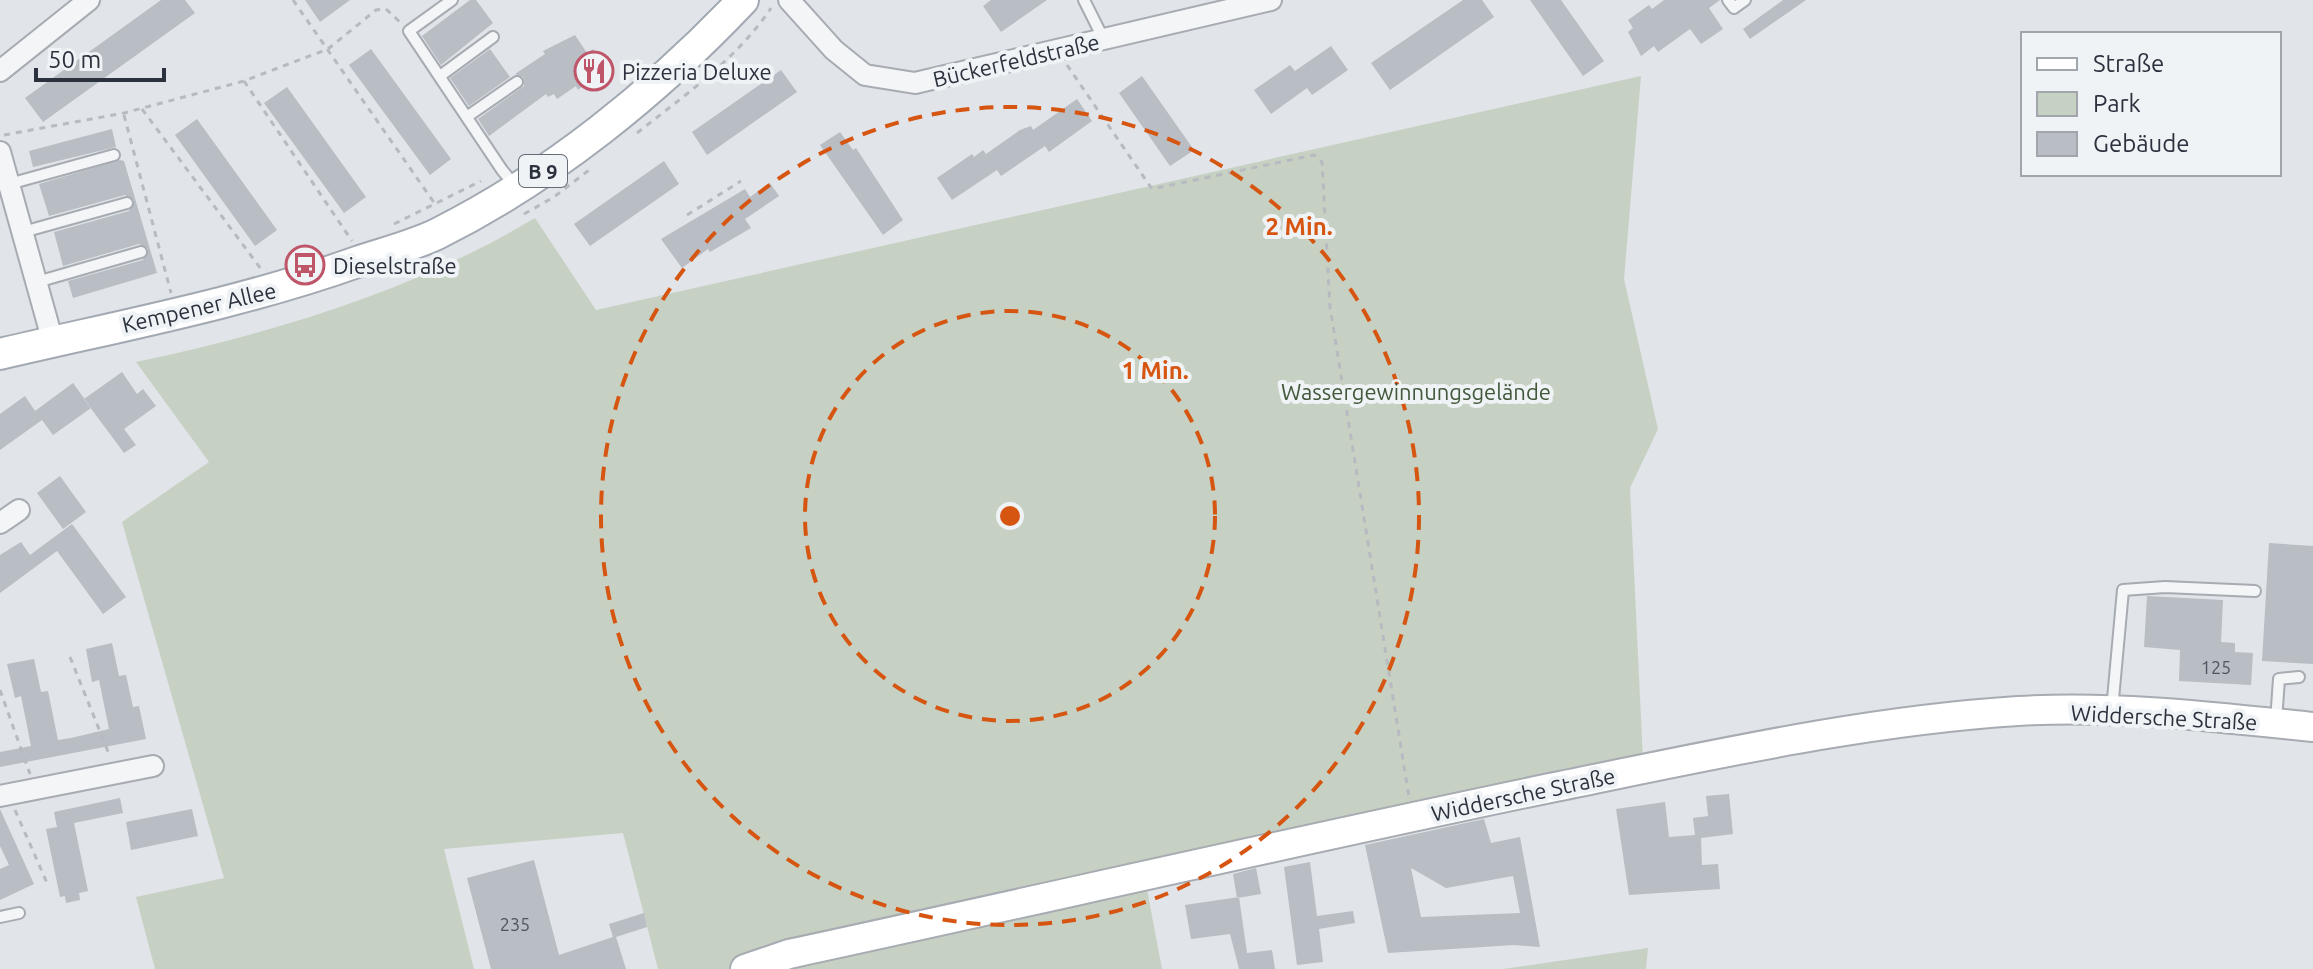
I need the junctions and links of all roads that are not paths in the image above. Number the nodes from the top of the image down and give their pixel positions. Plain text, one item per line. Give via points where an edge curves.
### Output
1 (89, 0) edge
2 (452, 0) edge
3 (743, 0) edge
4 (789, 0) edge
5 (1084, 0) edge
6 (1271, 0) edge
7 (1728, 0) edge
8 (1745, 0) edge
9 (493, 37) dead end
10 (1104, 40) junction
11 (0, 71) edge
12 (440, 76) junction
13 (517, 82) dead end
14 (468, 116) junction
15 (0, 152) edge
16 (114, 155) dead end
17 (510, 179) junction
18 (9, 184) junction
19 (127, 203) dead end
20 (23, 232) junction
21 (141, 252) dead end
22 (37, 282) junction
23 (53, 342) junction
24 (0, 354) edge
25 (19, 510) dead end
26 (0, 523) edge
27 (2255, 591) dead end
28 (2299, 677) dead end
29 (2112, 712) junction
30 (2275, 723) junction
31 (2313, 727) edge
32 (153, 766) dead end
33 (4, 795) edge
34 (19, 913) dead end
35 (0, 917) edge
36 (745, 969) edge

1 - 11 street
2 - 12 lane via 409,31
3 - 17 main road, Kempener Allee / B 9 via 683,64
4 - 10 street, Bückerfeldstraße via 865,75 915,83
5 - 10 lane
6 - 10 street, Bückerfeldstraße
7 - 8 lane via 1734,8
9 - 12 lane
12 - 14 lane
13 - 14 lane
14 - 17 lane
15 - 18 street
16 - 18 lane
17 - 23 main road, Kempener Allee / B 9 via 435,235 297,284
18 - 20 street
19 - 20 lane
20 - 22 street
21 - 22 lane
22 - 23 street
23 - 24 main road, Kempener Allee / B 9
25 - 26 street
27 - 29 lane via 2123,590
28 - 30 lane via 2279,679
29 - 30 street, Widdersche Straße
29 - 36 street, Widdersche Straße via 2019,711 1727,752 789,954
30 - 31 street, Widdersche Straße
32 - 33 street
34 - 35 lane

